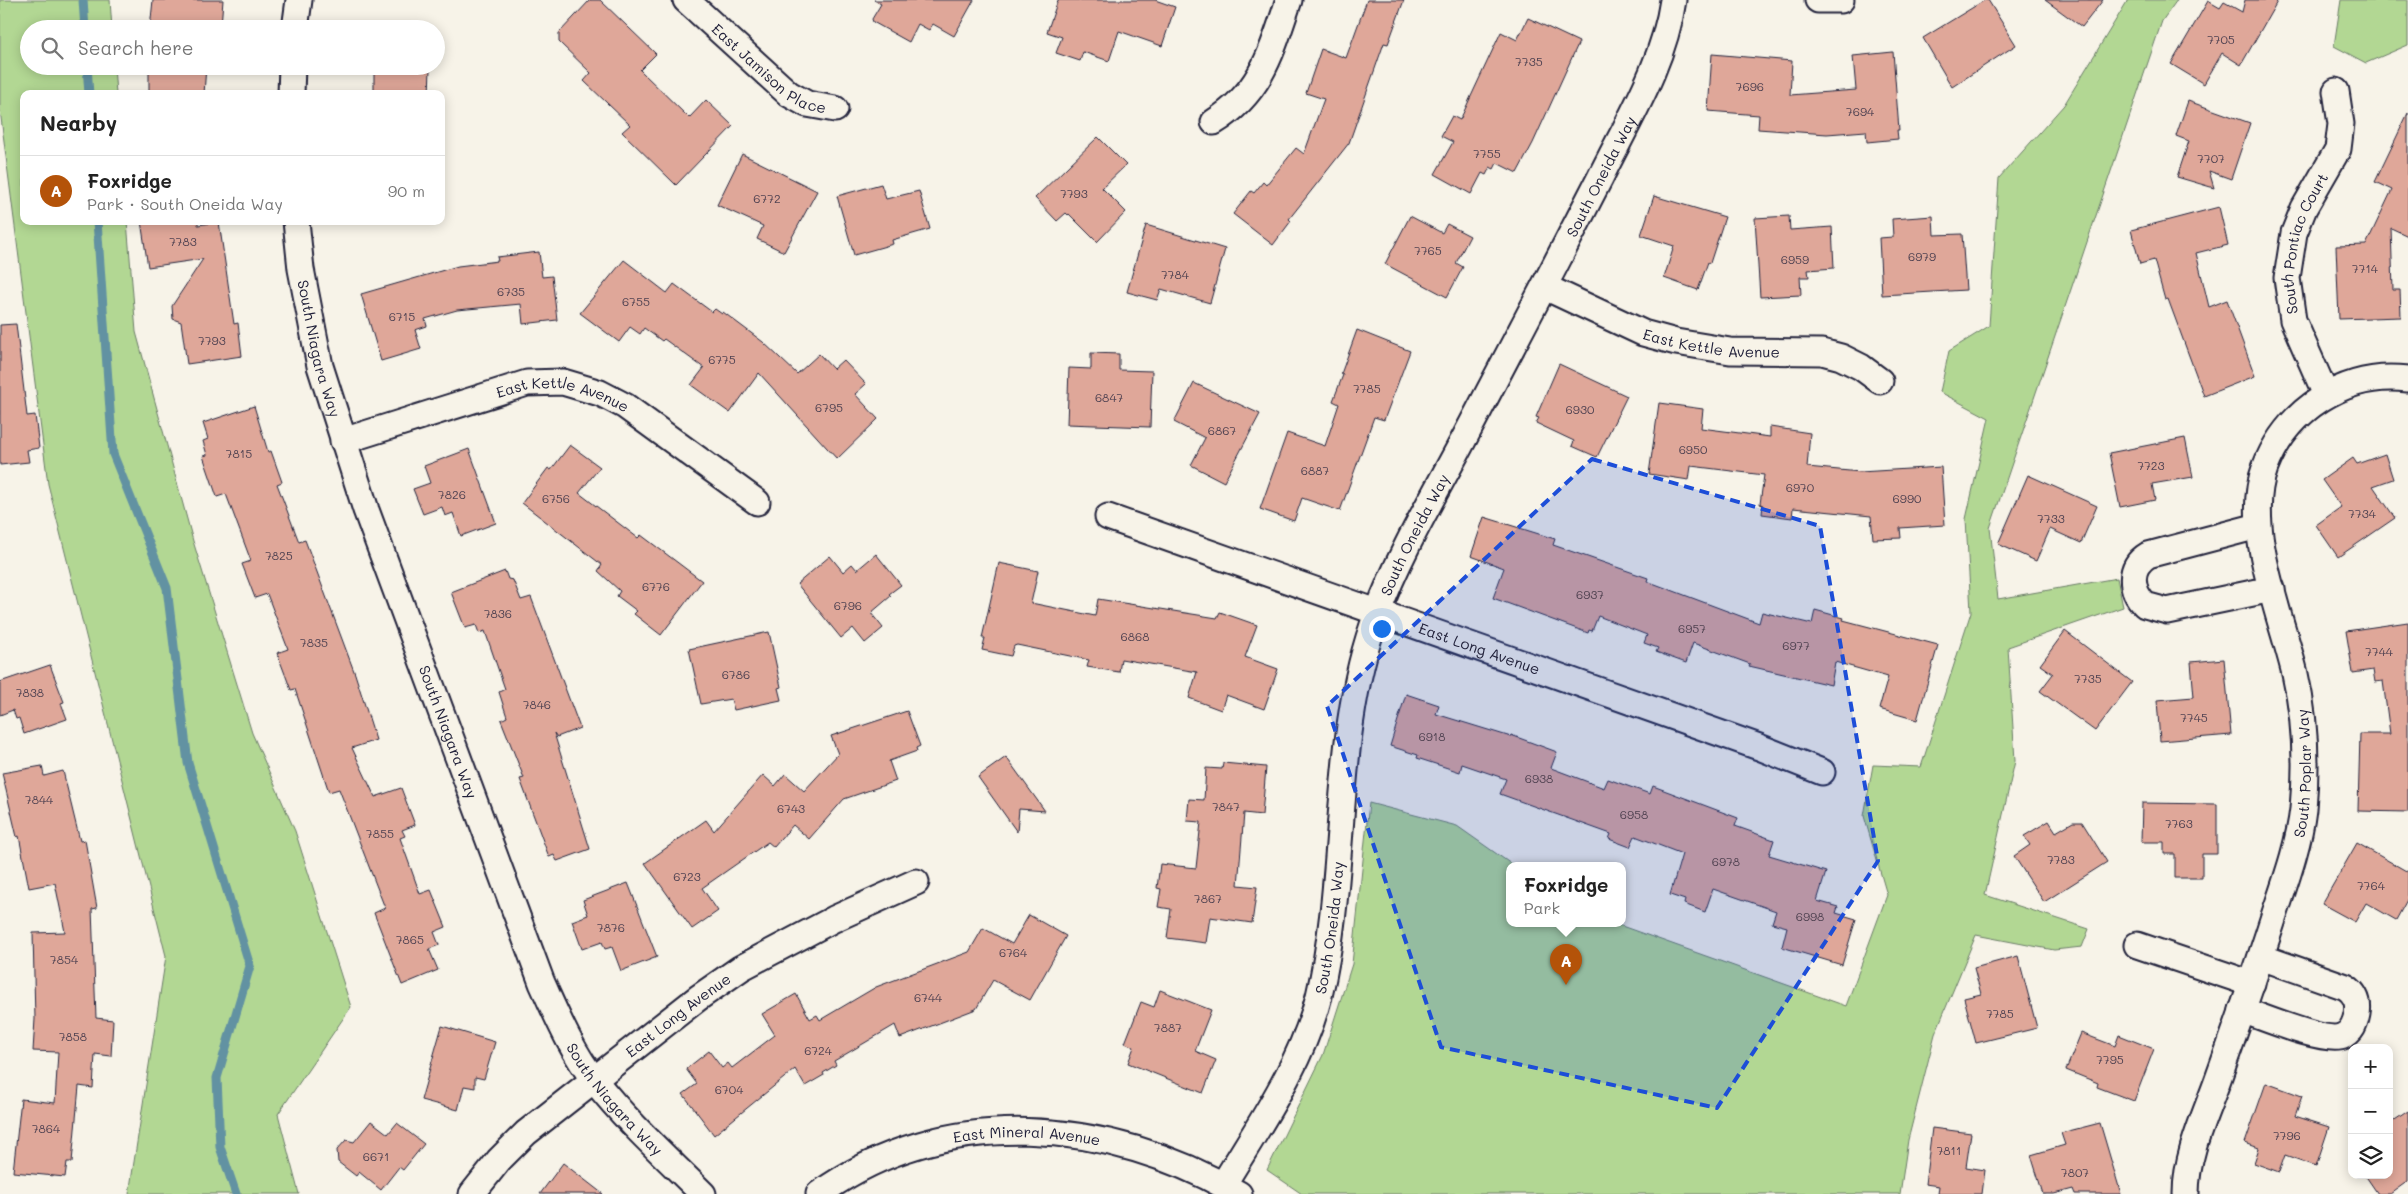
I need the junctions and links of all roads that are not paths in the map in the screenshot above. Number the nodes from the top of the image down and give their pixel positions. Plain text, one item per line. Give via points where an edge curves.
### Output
1 (299, 0) edge
2 (686, 0) edge
3 (1289, 0) edge
4 (1673, 0) edge
5 (1818, 0) edge
6 (1841, 0) edge
7 (296, 20) edge
8 (292, 75) edge
9 (291, 90) edge
10 (2336, 91) dead end
11 (834, 109) dead end
12 (1214, 122) dead end
13 (297, 225) edge
14 (1545, 286) junction
15 (2408, 379) edge
16 (1880, 381) dead end
17 (2326, 394) junction
18 (343, 441) junction
19 (757, 502) dead end
20 (1108, 517) dead end
21 (2258, 526) junction
22 (2272, 589) junction
23 (1378, 611) junction
24 (1822, 772) dead end
25 (916, 882) dead end
26 (2137, 945) dead end
27 (2261, 957) junction
28 (2252, 984) junction
29 (2242, 1010) junction
30 (594, 1080) junction
31 (1231, 1190) edge
32 (472, 1194) edge
33 (703, 1194) edge
34 (819, 1194) edge
35 (2186, 1194) edge

1 - 7 street
2 - 11 street, East Jamison Place via 789,94 807,104
3 - 12 street via 1260,76 1249,93
4 - 14 street, South Oneida Way via 1662,50
5 - 6 street
8 - 9 street
10 - 17 street, South Pontiac Court via 2341,124 2338,149 2304,208 2294,233 2287,278 2293,320
13 - 18 street, South Niagara Way via 309,315 320,366
14 - 16 street, East Kettle Avenue via 1643,333 1730,351 1822,352 1861,367
14 - 23 street, South Oneida Way via 1411,538
15 - 17 street, South Poplar Way via 2374,378 2342,386
17 - 21 street, South Poplar Way via 2284,431 2271,454 2258,495
18 - 19 street, East Kettle Avenue via 518,386 563,382 600,392 625,406
18 - 30 street, South Niagara Way via 369,520 542,983 569,1040
20 - 23 street, East Long Avenue
21 - 22 street, South Poplar Way
21 - 22 street via 2148,555 2135,568 2135,589 2145,606 2167,611
22 - 27 street, South Poplar Way via 2295,676 2303,729 2304,773 2302,811 2290,867
23 - 24 street, East Long Avenue
23 - 31 street, South Oneida Way via 1365,646 1357,684 1334,917 1318,998 1289,1071
25 - 30 street, East Long Avenue via 834,919 741,968
26 - 28 street
27 - 28 street, South Poplar Way
27 - 29 street via 2346,987 2357,1000 2356,1020 2351,1030 2341,1037 2331,1037 2314,1035
28 - 29 street, South Poplar Way
29 - 35 street, South Poplar Way via 2197,1138 2186,1178
30 - 32 street, East Long Avenue via 526,1133
30 - 33 street, South Niagara Way via 636,1128
31 - 34 street, East Mineral Avenue via 1161,1157 1125,1146 1054,1132 1012,1130 937,1139 901,1150 864,1165

